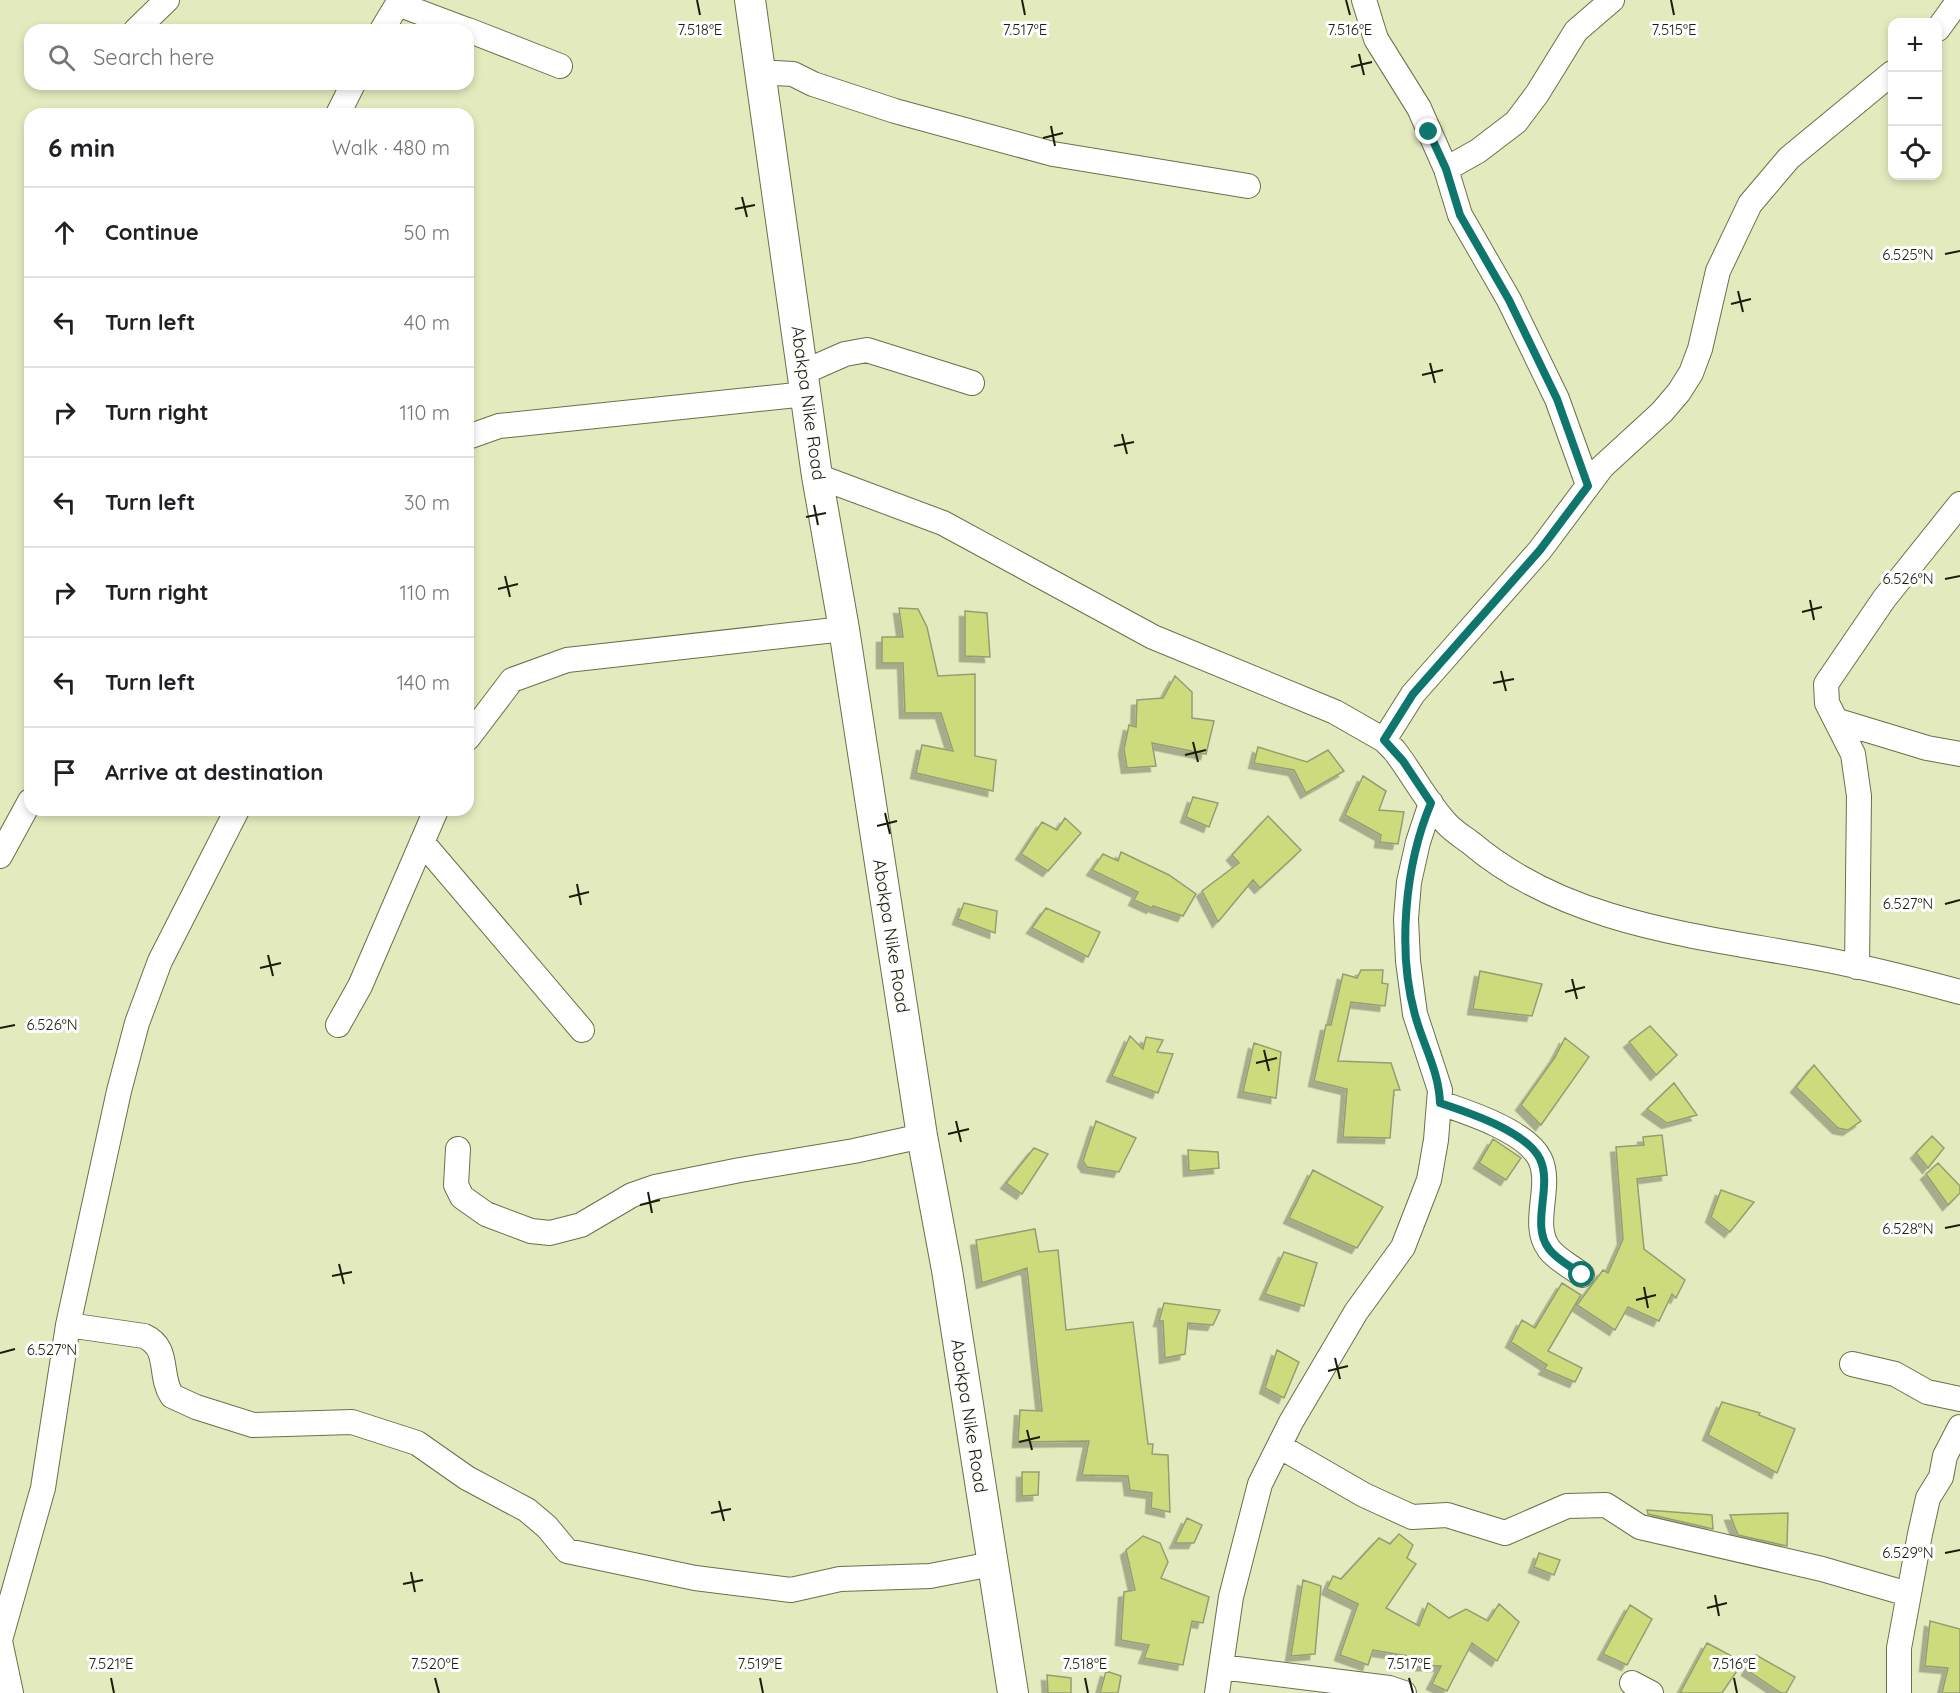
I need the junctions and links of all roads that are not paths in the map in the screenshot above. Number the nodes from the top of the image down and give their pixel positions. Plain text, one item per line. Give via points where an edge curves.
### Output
1 (167, 0) edge
2 (750, 0) edge
3 (1364, 0) edge
4 (1612, 0) edge
5 (1959, 0) edge
6 (399, 2) edge
7 (1942, 23) edge
8 (142, 24) edge
9 (386, 24) edge
10 (453, 24) edge
11 (474, 32) edge
12 (560, 66) dead end
13 (759, 72) junction
14 (1888, 77) edge
15 (350, 90) edge
16 (341, 108) edge
17 (1446, 169) junction
18 (1248, 186) dead end
19 (805, 383) junction
20 (972, 383) dead end
21 (474, 435) edge
22 (817, 476) junction
23 (1588, 486) junction
24 (1960, 504) edge
25 (844, 629) junction
26 (1838, 721) junction
27 (474, 730) edge
28 (1384, 740) junction
29 (1960, 754) edge
30 (1431, 803) junction
31 (24, 812) edge
32 (234, 816) edge
33 (433, 816) edge
34 (422, 842) junction
35 (0, 856) edge
36 (1857, 967) junction
37 (1960, 992) edge
38 (338, 1026) dead end
39 (582, 1030) dead end
40 (1440, 1103) junction
41 (922, 1136) junction
42 (458, 1149) dead end
43 (1582, 1275) dead end
44 (68, 1325) junction
45 (1852, 1364) dead end
46 (1960, 1399) edge
47 (1960, 1427) edge
48 (1279, 1446) junction
49 (1952, 1468) edge
50 (992, 1564) junction
51 (1908, 1594) junction
52 (0, 1641) edge
53 (1221, 1667) junction
54 (11, 1693) edge
55 (1013, 1693) edge
56 (1217, 1693) edge
57 (1404, 1693) edge
58 (1899, 1693) edge

1 - 8 street
2 - 13 main road, Abakpa Nike Road
3 - 17 street via 1376,39 1419,108
4 - 17 street via 1576,31 1516,122
5 - 7 street
6 - 9 street
6 - 10 street
11 - 12 street
13 - 18 street via 793,74 895,111 1053,154
13 - 19 main road, Abakpa Nike Road
14 - 23 street via 1789,158 1750,204 1718,272 1691,373 1662,412 1602,467
15 - 16 street
17 - 23 street via 1460,215 1509,300 1557,399
19 - 20 street via 845,354 867,350
19 - 21 street via 499,426
19 - 22 main road, Abakpa Nike Road
22 - 25 main road, Abakpa Nike Road
22 - 28 street via 943,523 1153,637 1335,712
23 - 28 street via 1540,550 1413,694
24 - 26 street via 1834,668 1826,684 1827,703
25 - 27 street via 567,660 512,680
25 - 41 main road, Abakpa Nike Road
26 - 29 street
26 - 36 street via 1853,754 1859,796
28 - 30 street
30 - 36 street via 1447,824 1494,862 1522,881 1570,902 1689,936
30 - 40 street via 1409,882 1406,919 1412,997 1438,1077
31 - 35 street
32 - 44 street via 160,961 137,1023
33 - 34 street
34 - 38 street via 360,986
34 - 39 street
36 - 37 street
40 - 43 street via 1479,1116 1531,1147 1543,1172 1542,1236 1549,1250
40 - 48 street via 1429,1180 1410,1234 1356,1312
41 - 42 street via 655,1187 632,1195 581,1225 550,1233 531,1231 486,1214 462,1197 456,1185
41 - 50 main road, Abakpa Nike Road via 947,1270
44 - 50 street via 144,1336 154,1341 162,1352 167,1389 172,1396 238,1422 352,1422 417,1443 467,1479 527,1510 560,1545 575,1554 695,1578 791,1590 840,1579 930,1576
44 - 52 street via 43,1488
45 - 46 street via 1895,1374 1927,1392
47 - 49 street via 1950,1444
48 - 51 street via 1364,1495 1412,1517 1447,1515 1505,1533 1568,1506 1606,1505 1640,1527 1822,1569
48 - 53 street via 1252,1506 1231,1597
49 - 51 street via 1928,1498
50 - 55 main road, Abakpa Nike Road
51 - 58 street via 1899,1648
52 - 54 street
53 - 56 street
53 - 57 street

